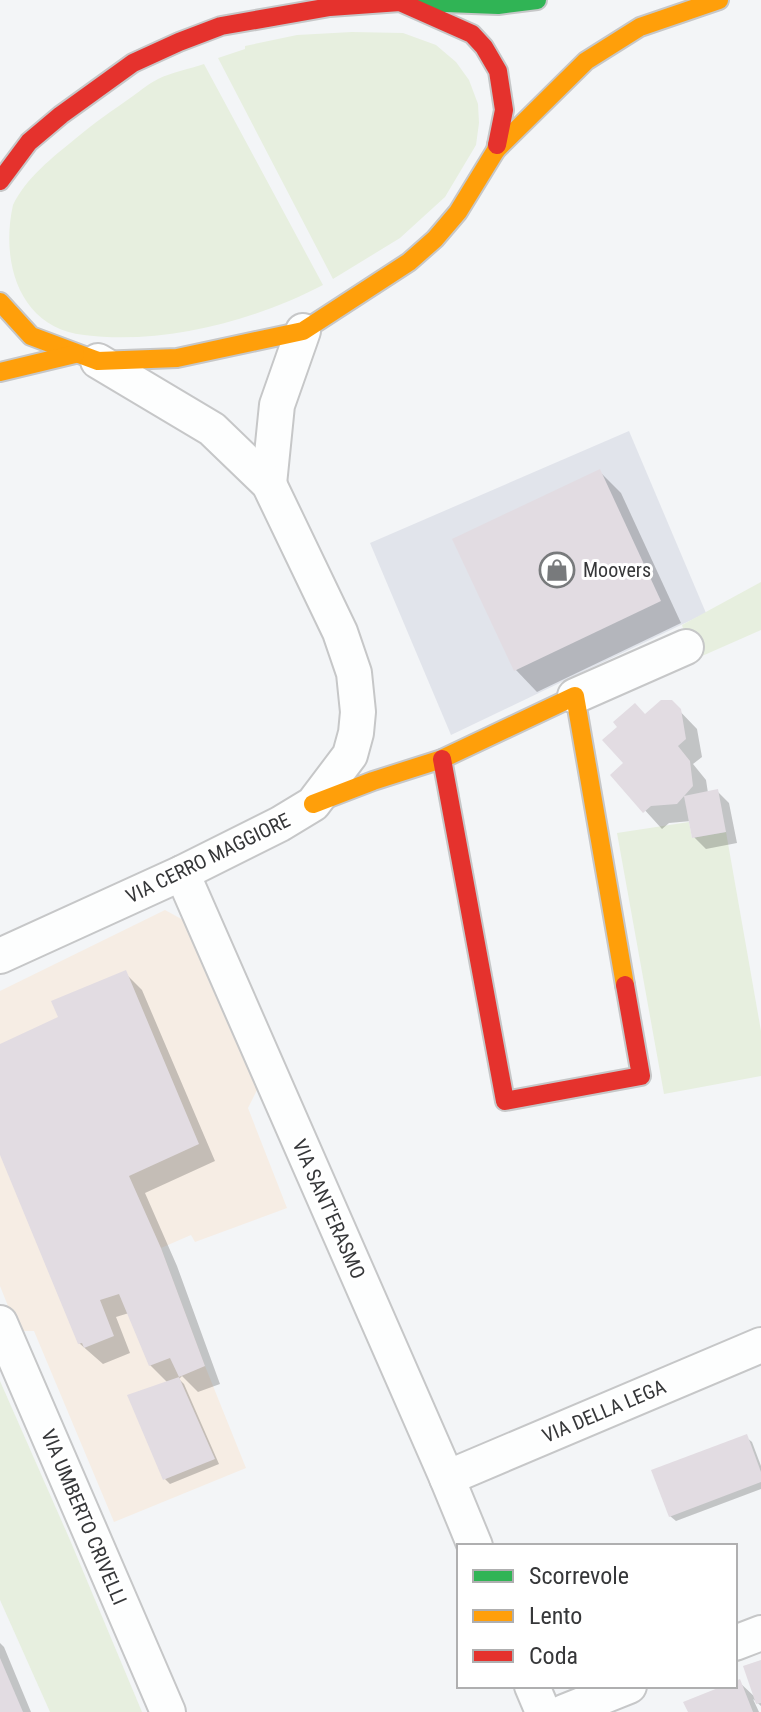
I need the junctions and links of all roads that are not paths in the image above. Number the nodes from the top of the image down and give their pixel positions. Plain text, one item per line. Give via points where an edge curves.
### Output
1 (258, 0) edge
2 (537, 0) edge
3 (719, 0) edge
4 (399, 1) edge
5 (221, 26) junction
6 (496, 150) junction
7 (0, 181) edge
8 (0, 302) edge
9 (310, 327) junction
10 (87, 358) junction
11 (0, 372) edge
12 (269, 484) junction
13 (686, 647) dead end
14 (575, 696) junction
15 (442, 759) junction
16 (313, 804) junction
17 (182, 873) junction
18 (0, 956) edge
19 (0, 1323) edge
20 (761, 1345) edge
21 (447, 1478) junction
22 (474, 1544) edge
23 (761, 1633) edge
24 (737, 1642) edge
25 (533, 1688) edge
26 (624, 1688) edge
27 (168, 1712) edge
28 (543, 1712) edge
29 (564, 1712) edge

1 - 5 street
2 - 4 street via 498,5
3 - 6 street via 640,27 586,61
4 - 5 street
4 - 6 street via 472,34 484,47 498,71 504,110
5 - 7 street via 133,63 29,142
6 - 9 street via 435,239
8 - 10 street via 31,336
9 - 10 street via 177,358
9 - 12 street via 277,405
10 - 11 street
10 - 12 street, VIA CERRO MAGGIORE via 212,429
12 - 16 street, VIA CERRO MAGGIORE via 340,632 354,673 358,712 350,755
13 - 14 street
14 - 15 street
14 - 15 street via 641,1076 505,1101
15 - 16 street
16 - 17 street, VIA CERRO MAGGIORE
17 - 18 street, VIA CERRO MAGGIORE
17 - 21 street, VIA SANT'ERASMO
19 - 27 street, VIA UMBERTO CRIVELLI
20 - 21 street, VIA DELLA LEGA
21 - 22 street, VIA SANT'ERASMO
23 - 24 street
25 - 28 street
26 - 29 street

